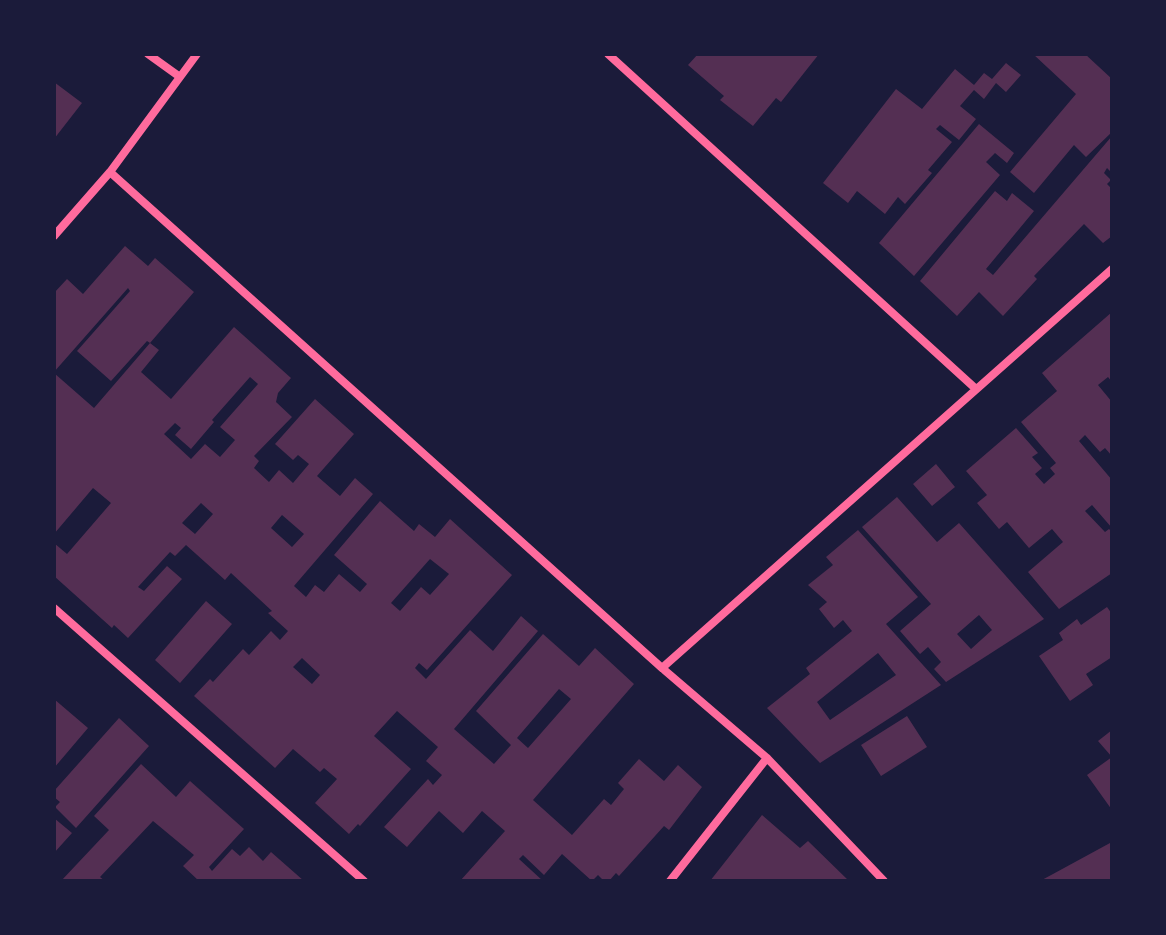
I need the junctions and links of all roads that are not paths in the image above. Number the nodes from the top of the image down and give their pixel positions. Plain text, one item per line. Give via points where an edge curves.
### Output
1 (148, 54) edge
2 (197, 54) edge
3 (608, 54) edge
4 (180, 77) junction
5 (110, 172) junction
6 (54, 236) edge
7 (1112, 269) edge
8 (976, 389) junction
9 (54, 608) edge
10 (662, 668) junction
11 (767, 758) junction
12 (364, 881) edge
13 (670, 881) edge
14 (884, 881) edge

1 - 4 street
2 - 4 street
3 - 8 street
4 - 5 street
5 - 6 street
5 - 10 street
7 - 8 street
8 - 10 street
9 - 12 street
10 - 11 street
11 - 13 street
11 - 14 street

